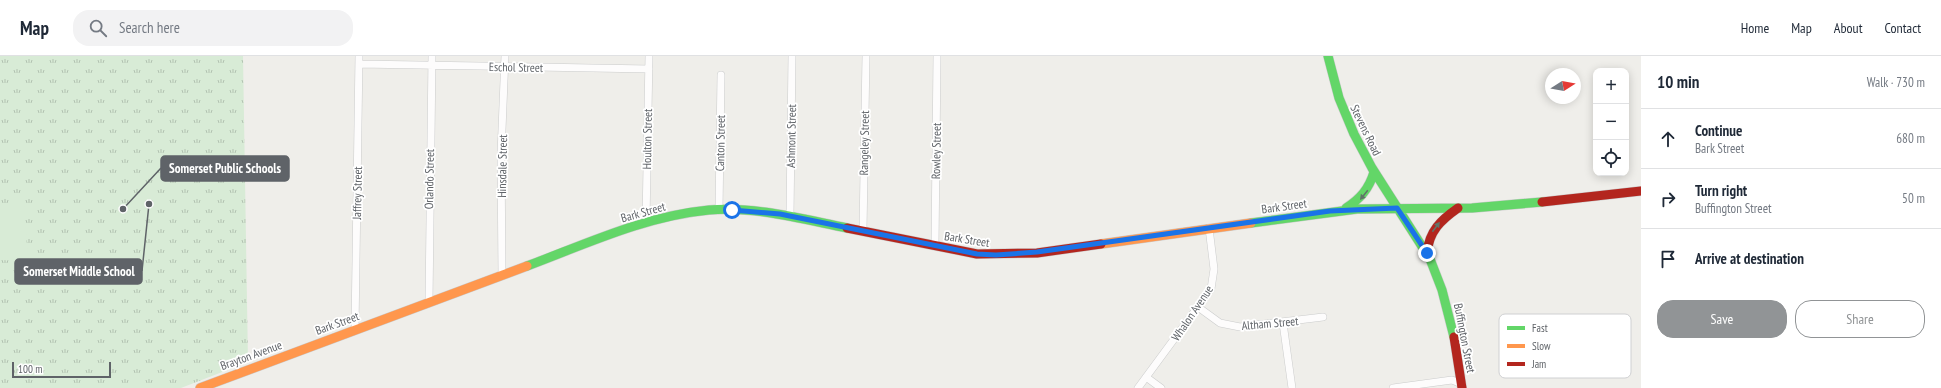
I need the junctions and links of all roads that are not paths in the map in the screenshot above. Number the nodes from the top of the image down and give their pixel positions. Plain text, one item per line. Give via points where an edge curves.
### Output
1 (359, 56) edge
2 (432, 56) edge
3 (504, 56) edge
4 (649, 56) edge
5 (792, 56) edge
6 (866, 56) edge
7 (937, 56) edge
8 (1328, 56) edge
9 (359, 64) junction
10 (431, 65) junction
11 (504, 67) junction
12 (648, 69) junction
13 (721, 75) dead end
14 (1374, 172) junction
15 (1641, 191) edge
16 (1397, 208) junction
17 (1458, 208) junction
18 (719, 210) junction
19 (1344, 210) junction
20 (790, 216) junction
21 (646, 222) junction
22 (1209, 228) junction
23 (863, 230) junction
24 (935, 246) junction
25 (1427, 253) junction
26 (502, 275) junction
27 (429, 302) junction
28 (1198, 307) junction
29 (1323, 317) dead end
30 (1283, 323) junction
31 (355, 329) junction
32 (311, 346) joint
33 (1146, 377) junction
34 (1460, 387) edge
35 (200, 388) edge
36 (1138, 388) edge
37 (1161, 388) edge
38 (1292, 388) edge
39 (1393, 388) edge

1 - 9 street, Jaffrey Street
2 - 10 street, Orlando Street
3 - 11 street, Hinsdale Street
4 - 12 street, Houlton Street
5 - 20 street, Ashmont Street
6 - 23 street, Rangeley Street
7 - 24 street, Rowley Street
8 - 14 main road, Stevens Road via 1343,112
9 - 10 street, Eschol Street
9 - 31 street, Jaffrey Street
10 - 11 street, Eschol Street
10 - 27 street, Orlando Street
11 - 12 street, Eschol Street
11 - 26 street, Hinsdale Street via 501,162
12 - 21 street, Houlton Street
13 - 18 street, Canton Street
14 - 16 main road, Stevens Road
14 -> 19 main road via 1372,183 1365,195
15 - 17 main road, Bark Street via 1548,202
16 - 17 main road, Bark Street
16 - 19 main road, Bark Street
16 - 25 main road, Buffington Street
25 -> 17 main road via 1427,242 1437,225
18 - 20 main road, Bark Street via 743,210
18 - 21 main road, Bark Street via 682,214
19 - 22 main road, Bark Street
20 - 23 main road, Bark Street
21 - 26 main road, Bark Street
22 - 24 main road, Bark Street via 1022,254 981,254
22 - 28 street, Whalon Avenue via 1214,278 1211,289
23 - 24 main road, Bark Street
25 - 34 main road, Buffington Street via 1451,316
26 - 27 main road, Bark Street
27 - 31 main road, Bark Street
28 - 30 street, Altham Street via 1213,319 1227,325 1240,327
28 - 33 street, Whalon Avenue
29 - 30 street, Altham Street
30 - 38 street
31 - 32 main road, Bark Street
32 - 35 main road, Brayton Avenue
33 - 36 street, Whalon Avenue
33 - 37 street
34 - 39 street via 1452,380

